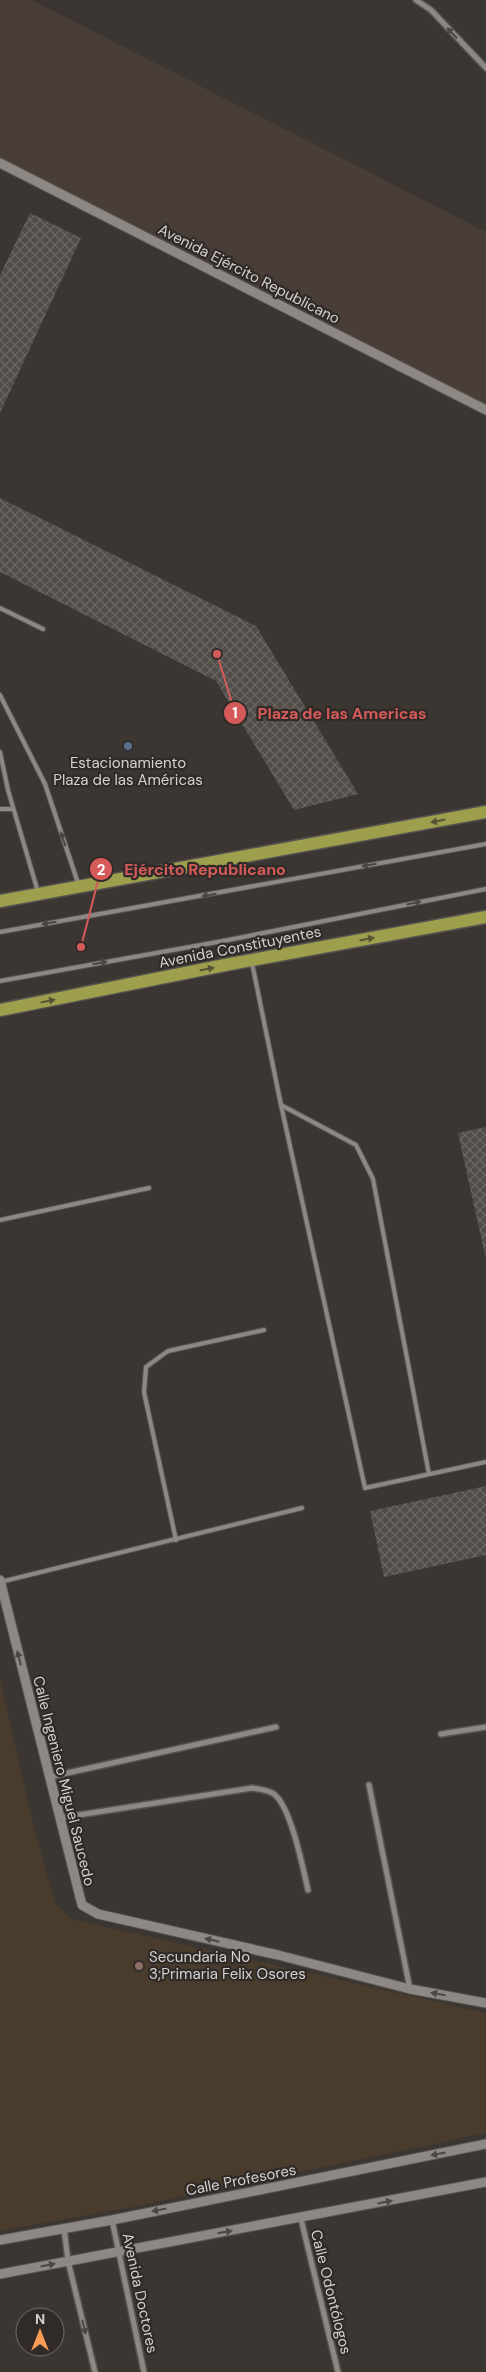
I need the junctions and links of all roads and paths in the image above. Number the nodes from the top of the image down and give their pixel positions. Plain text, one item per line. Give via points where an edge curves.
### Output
1 (416, 0) edge
2 (486, 68) edge
3 (0, 163) edge
4 (486, 410) edge
5 (0, 608) edge
6 (42, 629) dead end
7 (0, 695) edge
8 (0, 752) edge
9 (0, 809) edge
10 (13, 809) junction
11 (486, 812) edge
12 (486, 844) edge
13 (79, 886) junction
14 (486, 889) edge
15 (38, 894) junction
16 (0, 901) edge
17 (486, 917) edge
18 (0, 932) edge
19 (251, 961) junction
20 (0, 981) edge
21 (0, 1010) edge
22 (281, 1105) junction
23 (149, 1188) dead end
24 (0, 1220) edge
25 (264, 1330) dead end
26 (486, 1462) edge
27 (429, 1474) junction
28 (302, 1508) dead end
29 (176, 1540) junction
30 (0, 1581) edge
31 (276, 1727) dead end
32 (486, 1727) edge
33 (441, 1734) dead end
34 (49, 1778) junction
35 (369, 1785) dead end
36 (59, 1818) junction
37 (308, 1890) dead end
38 (410, 1989) junction
39 (486, 2003) edge
40 (486, 2144) edge
41 (486, 2182) edge
42 (301, 2219) junction
43 (112, 2220) junction
44 (64, 2228) junction
45 (0, 2240) edge
46 (118, 2252) junction
47 (68, 2261) junction
48 (0, 2274) edge
49 (95, 2372) edge
50 (144, 2372) edge
51 (338, 2372) edge

2 -> 1 street via 432,10
3 - 4 street, Avenida Ejército Republicano
5 - 6 lane
13 -> 7 lane via 45,784
8 - 10 lane
9 - 10 lane
10 - 15 lane
11 -> 13 main road
12 -> 18 lane
13 - 15 main road
20 -> 14 lane
15 - 16 main road
19 -> 17 main road, Avenida Constituyentes
21 -> 19 main road, Avenida Constituyentes
19 - 22 lane
22 - 27 lane via 356,1145 372,1179
22 - 27 lane via 365,1488
23 - 24 lane
25 - 29 lane via 168,1351 146,1367 144,1392
26 - 27 lane
28 - 29 lane
29 - 30 lane
34 -> 30 street, Calle Ingeniero Miguel Saucedo
31 - 34 street
32 - 33 street
34 - 36 street, Calle Ingeniero Miguel Saucedo
35 - 38 street
36 - 37 street via 252,1788 273,1792 283,1804
38 -> 36 street, Calle Ingeniero Miguel Saucedo via 98,1914 82,1905
39 -> 38 street, Calle Ingeniero Miguel Saucedo
40 -> 43 street, Calle Profesores
42 -> 41 street
46 -> 42 street
42 - 51 street, Calle Odontólogos
43 - 44 street, Calle Profesores
43 - 46 street, Avenida Doctores
44 - 45 street, Calle Profesores
44 - 47 street
46 - 47 street
46 - 50 street, Avenida Doctores
48 -> 47 street
47 -> 49 street

